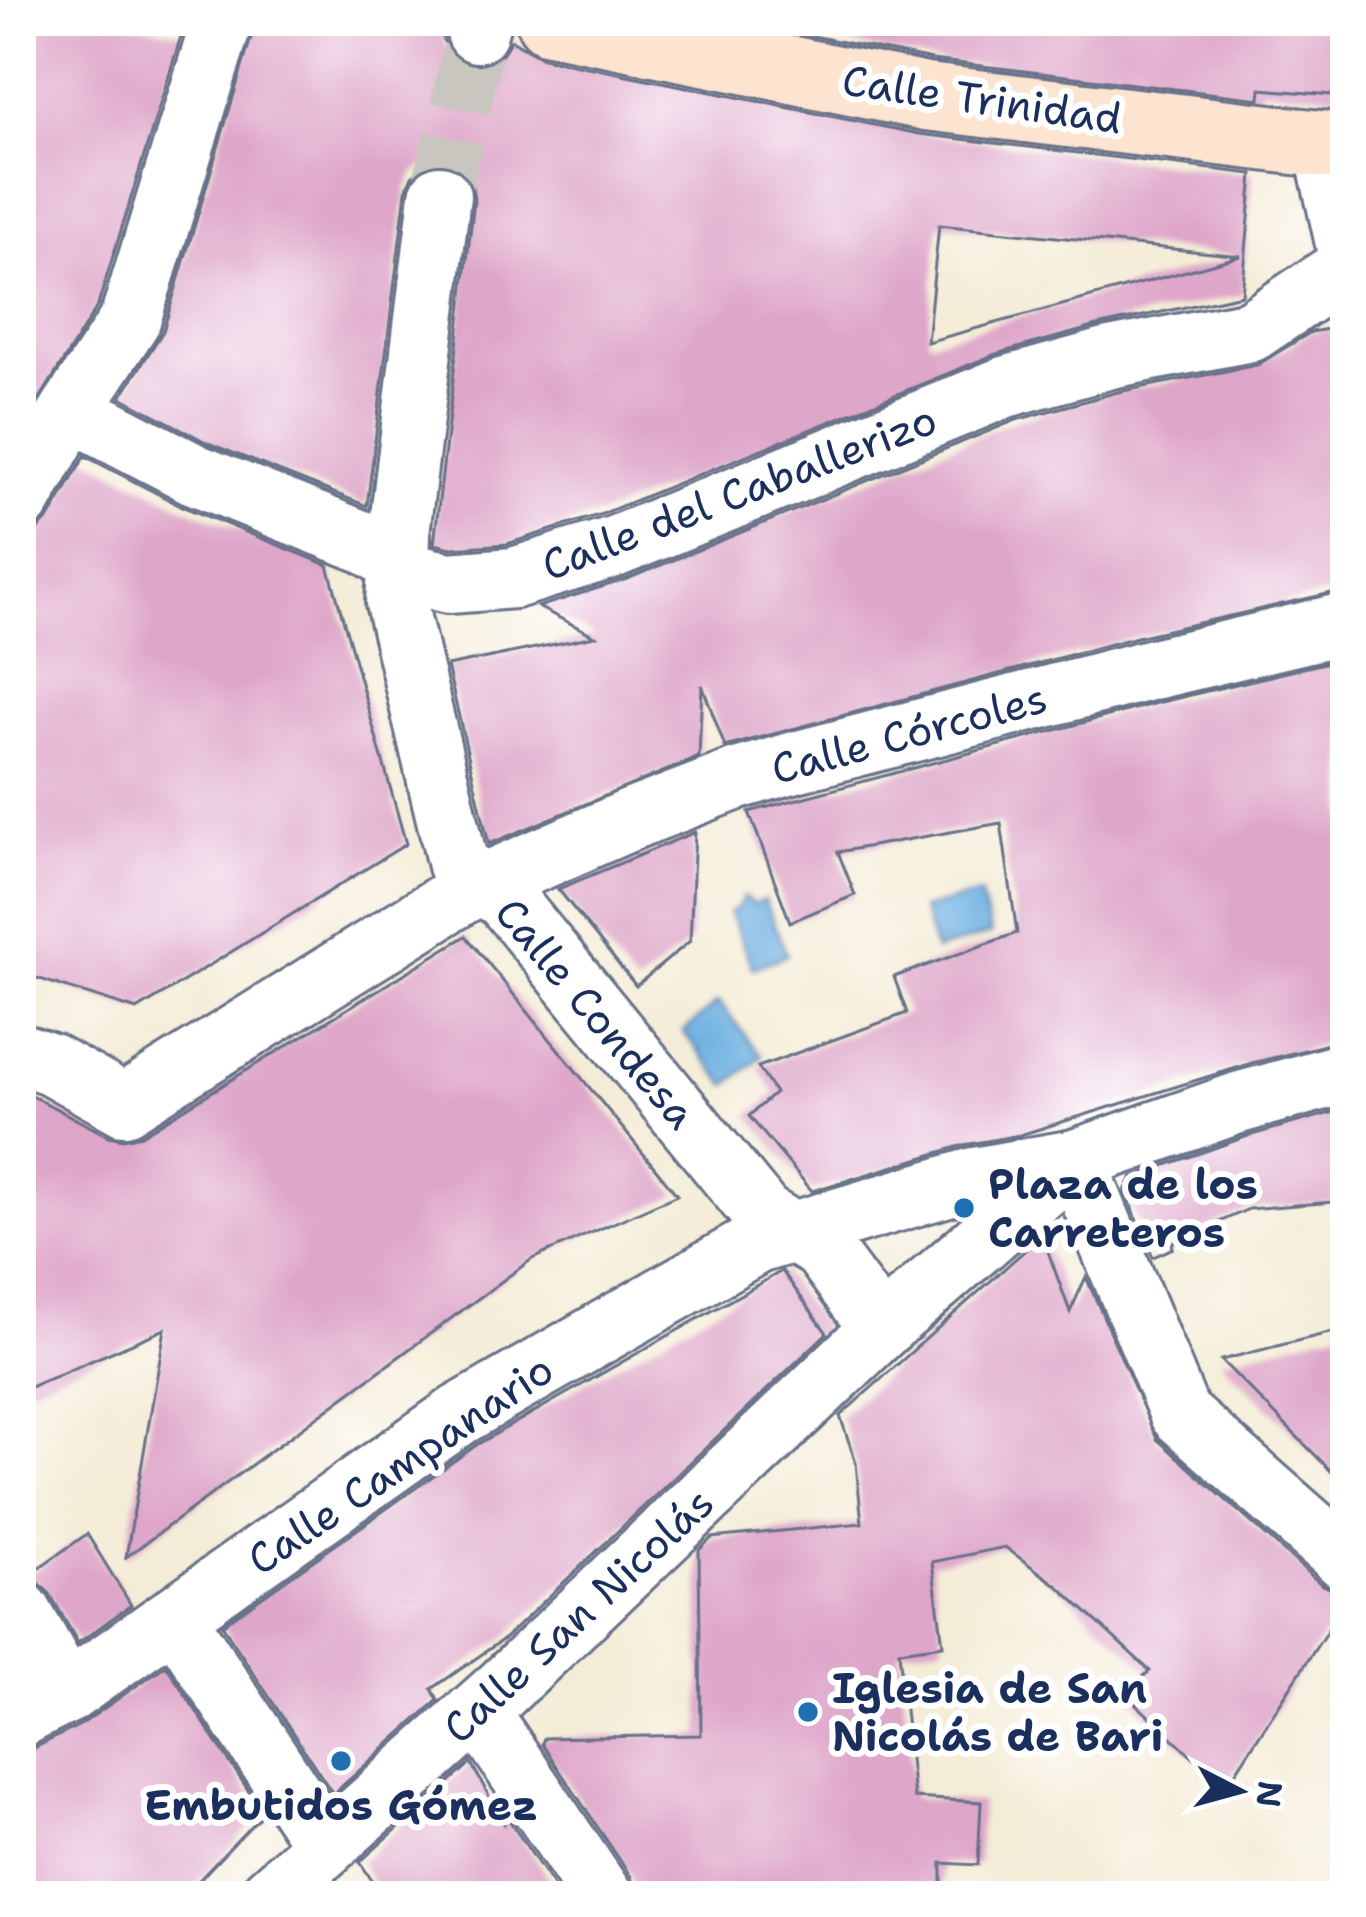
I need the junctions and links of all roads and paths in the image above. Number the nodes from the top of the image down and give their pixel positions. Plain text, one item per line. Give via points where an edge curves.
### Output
1 (222, 21) edge
2 (550, 21) edge
3 (1334, 146) edge
4 (440, 196) tunnel mouth
5 (1345, 239) edge
6 (1345, 268) edge
7 (71, 410) junction
8 (21, 499) edge
9 (399, 545) junction
10 (1345, 623) edge
11 (486, 883) junction
12 (21, 1054) edge
13 (1345, 1073) edge
14 (1075, 1160) junction
15 (791, 1232) junction
16 (881, 1329) junction
17 (1345, 1559) edge
18 (21, 1612) edge
19 (175, 1617) junction
20 (44, 1705) edge
21 (478, 1711) junction
22 (326, 1846) junction
23 (270, 1896) edge
24 (602, 1896) edge

1 - 7 street via 130,320
2 - 3 street, Calle Trinidad via 926,98
3 - 5 street
4 - 9 street, Calle Condesa
6 - 9 street, Calle del Caballerizo via 1251,332 1005,387 614,547 514,578 449,583 419,576
7 - 8 street
7 - 9 street, Calle del Caballerizo via 194,474 366,543
9 - 11 street, Calle Condesa via 396,602 458,865
10 - 11 street, Calle Córcoles via 734,780
11 - 12 street, Calle Córcoles via 124,1105
11 - 15 street, Calle Condesa via 763,1215
13 - 14 street
14 - 15 street via 974,1178
14 - 16 street
14 - 17 street via 1180,1414
15 - 16 street via 822,1250
15 - 19 street, Calle Campanario via 757,1243 458,1415
16 - 21 street, Calle San Nicolás
18 - 20 street
19 - 20 street, Calle Campanario
19 - 22 street
21 - 22 street, Calle San Nicolás
21 - 24 street
22 - 23 street, Calle San Nicolás

